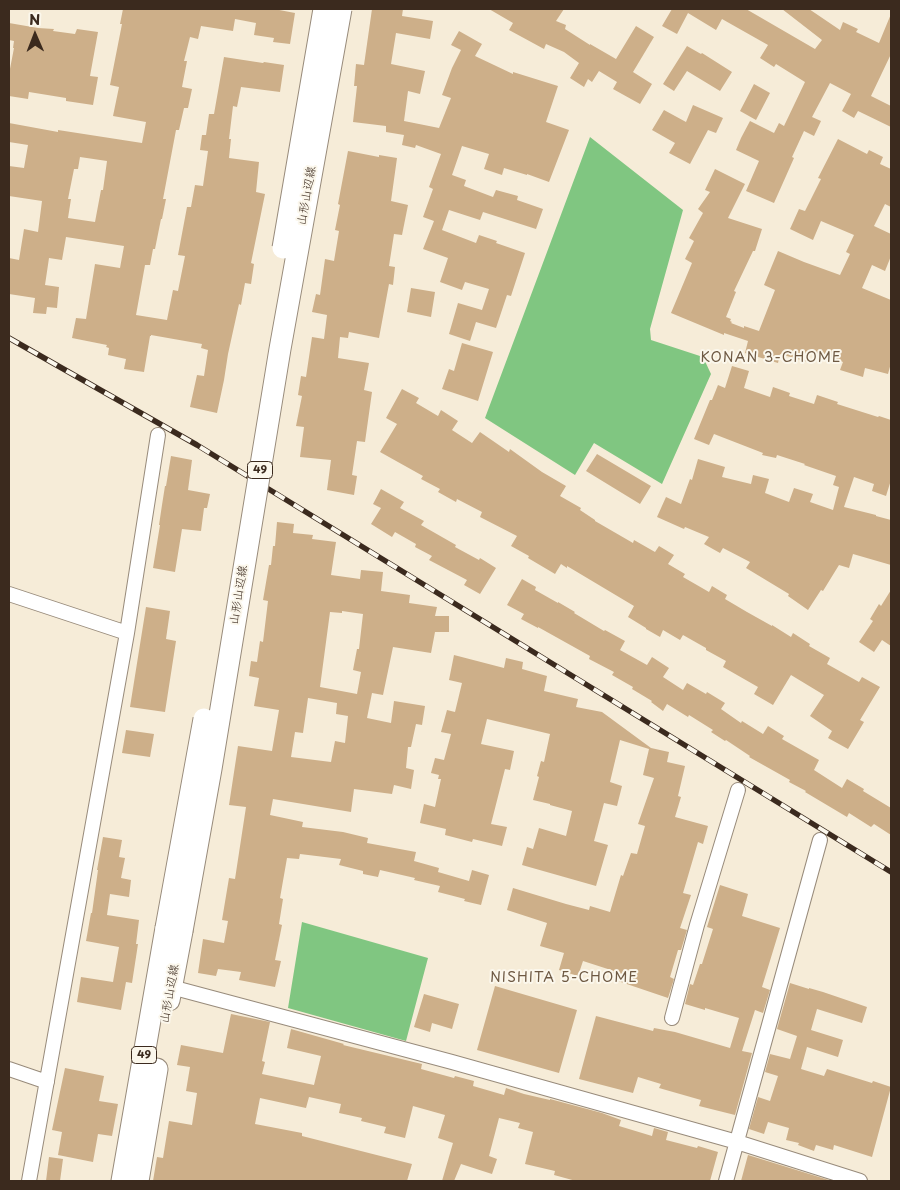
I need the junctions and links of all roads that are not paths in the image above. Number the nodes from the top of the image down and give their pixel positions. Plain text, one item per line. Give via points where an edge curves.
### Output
1 (324, 9) edge
2 (341, 9) edge
3 (158, 435) dead end
4 (9, 594) edge
5 (128, 633) junction
6 (738, 790) dead end
7 (820, 840) dead end
8 (174, 930) junction
9 (171, 987) junction
10 (672, 1018) dead end
11 (9, 1069) edge
12 (47, 1082) junction
13 (736, 1142) junction
14 (29, 1181) edge
15 (122, 1181) edge
16 (138, 1181) edge
17 (726, 1181) edge
18 (860, 1181) edge

1 - 8 main road, 山形山辺線 / 49, bridge via 199,748
2 - 8 main road, 山形山辺線 / 49, bridge via 281,340 210,769
3 - 5 street
4 - 5 street
5 - 12 street
6 - 10 street
7 - 13 street
8 - 9 main road, 山形山辺線 / 49
8 - 15 main road, 山形山辺線 / 49
9 - 13 street
9 - 16 main road, 山形山辺線 / 49
11 - 12 street
12 - 14 street
13 - 17 street
13 - 18 street

